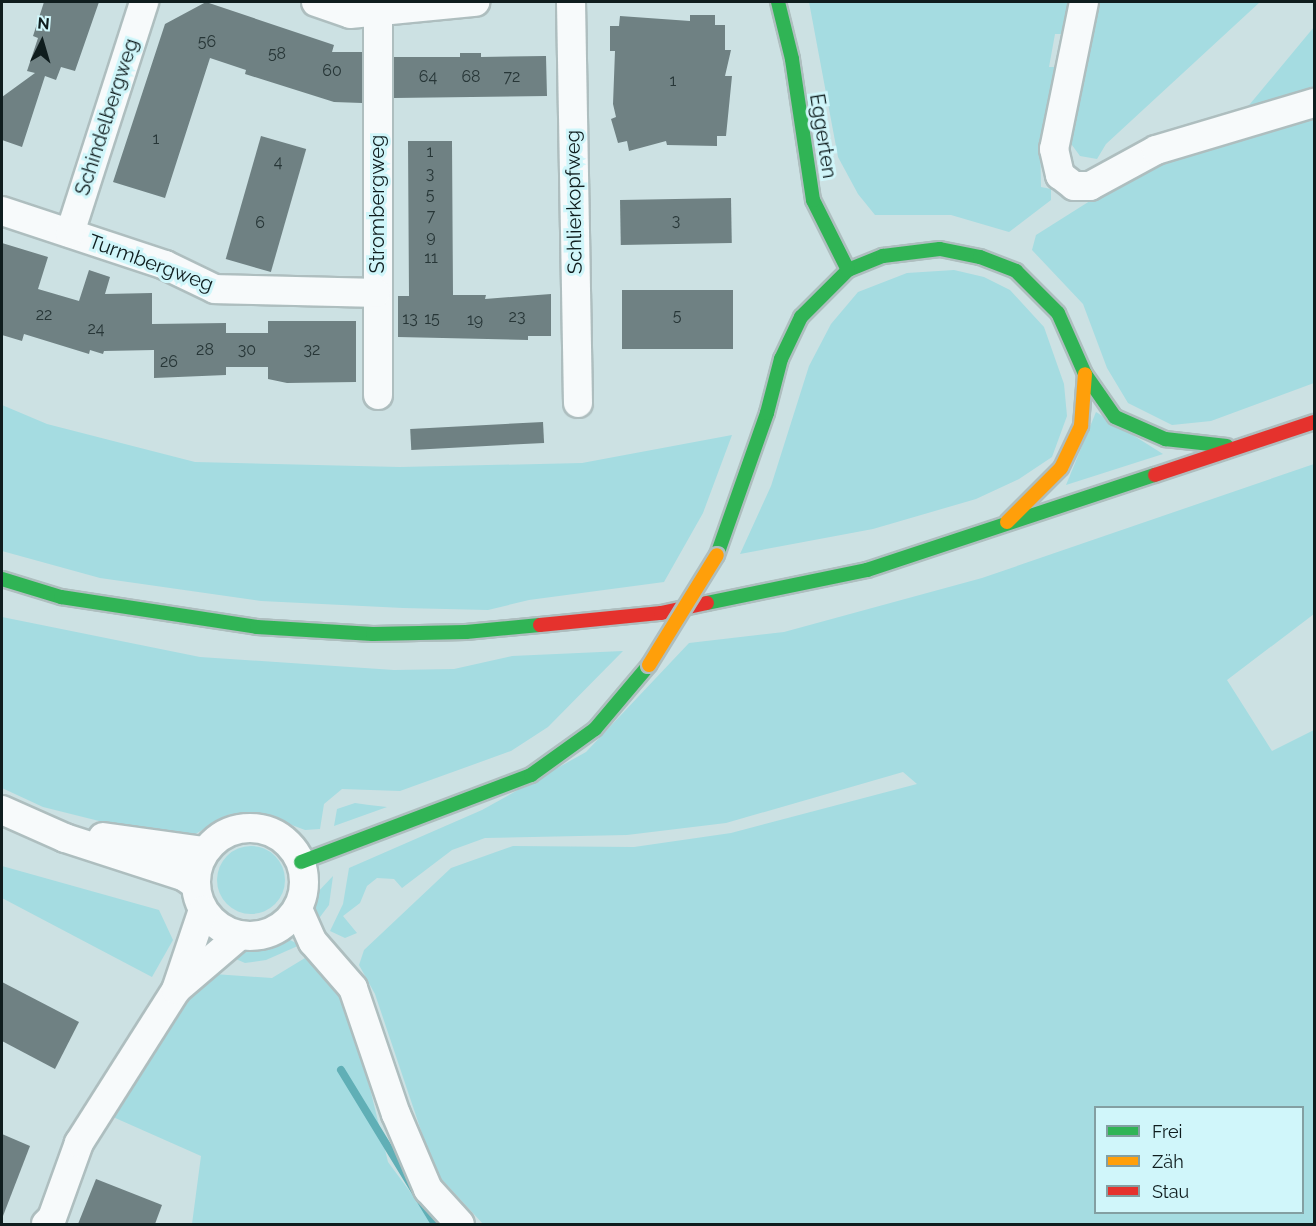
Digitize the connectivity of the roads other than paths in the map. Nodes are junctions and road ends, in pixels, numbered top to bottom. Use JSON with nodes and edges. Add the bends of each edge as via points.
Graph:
{"nodes":[{"id":1,"x":144,"y":2,"type":"edge"},
{"id":2,"x":316,"y":2,"type":"edge"},
{"id":3,"x":475,"y":2,"type":"edge"},
{"id":4,"x":571,"y":2,"type":"edge"},
{"id":5,"x":778,"y":2,"type":"edge"},
{"id":6,"x":1084,"y":2,"type":"edge"},
{"id":7,"x":374,"y":9,"type":"edge"},
{"id":8,"x":1314,"y":103,"type":"edge"},
{"id":9,"x":2,"y":211,"type":"edge"},
{"id":10,"x":70,"y":233,"type":"junction"},
{"id":11,"x":848,"y":270,"type":"junction"},
{"id":12,"x":376,"y":293,"type":"junction"},
{"id":13,"x":1084,"y":374,"type":"junction"},
{"id":14,"x":378,"y":395,"type":"dead end"},
{"id":15,"x":578,"y":403,"type":"dead end"},
{"id":16,"x":1314,"y":422,"type":"edge"},
{"id":17,"x":1236,"y":447,"type":"junction"},
{"id":18,"x":1002,"y":526,"type":"junction"},
{"id":19,"x":2,"y":579,"type":"edge"},
{"id":20,"x":61,"y":597,"type":"junction"},
{"id":21,"x":14,"y":600,"type":"dead end"},
{"id":22,"x":2,"y":810,"type":"edge"},
{"id":23,"x":55,"y":832,"type":"junction"},
{"id":24,"x":204,"y":851,"type":"junction"},
{"id":25,"x":302,"y":862,"type":"junction"},
{"id":26,"x":199,"y":897,"type":"junction"},
{"id":27,"x":298,"y":909,"type":"junction"},
{"id":28,"x":274,"y":931,"type":"junction"},
{"id":29,"x":239,"y":936,"type":"junction"},
{"id":30,"x":313,"y":942,"type":"junction"},
{"id":31,"x":176,"y":990,"type":"junction"},
{"id":32,"x":46,"y":1224,"type":"edge"},
{"id":33,"x":460,"y":1224,"type":"edge"}],
"edges":[{"from":1,"to":10,"type":"street","name":"Schindelbergweg"},
{"from":2,"to":7,"type":"street","via":[[351,14]]},
{"from":3,"to":7,"type":"street"},
{"from":4,"to":15,"type":"street","name":"Schlierkopfweg"},
{"from":5,"to":11,"type":"main road","name":"Eggerten","via":[[792,59],[813,200]]},
{"from":6,"to":8,"type":"street","via":[[1054,149],[1060,175],[1074,186],[1090,186],[1156,150]]},
{"from":7,"to":12,"type":"street","name":"Strombergweg"},
{"from":9,"to":10,"type":"street","name":"Turmbergweg"},
{"from":10,"to":12,"type":"street","name":"Turmbergweg","via":[[165,265],[215,289]]},
{"from":11,"to":13,"type":"main road","via":[[883,256],[940,249],[980,257],[1016,271],[1058,313]]},
{"from":11,"to":25,"type":"main road","bridge":true,"via":[[801,317],[781,359],[767,413],[717,555],[649,665],[595,729],[531,775]]},
{"from":12,"to":14,"type":"street","name":"Strombergweg"},
{"from":13,"to":17,"type":"main road","via":[[1116,417],[1165,439]]},
{"from":13,"to":18,"type":"main road","via":[[1081,426],[1061,468]]},
{"from":16,"to":17,"type":"main road"},
{"from":17,"to":18,"type":"main road"},
{"from":18,"to":20,"type":"main road","via":[[867,570],[768,594],[661,613],[466,632],[373,634],[257,627]]},
{"from":19,"to":20,"type":"main road"},
{"from":20,"to":21,"type":"main road"},
{"from":22,"to":23,"type":"street"},
{"from":23,"to":24,"type":"street"},
{"from":23,"to":26,"type":"street","via":[[119,858],[183,876]]},
{"from":24,"to":25,"type":"street","via":[[218,837],[236,829],[256,827],[275,833],[291,845]]},
{"from":24,"to":26,"type":"street"},
{"from":25,"to":27,"type":"street","via":[[304,893]]},
{"from":26,"to":29,"type":"street","via":[[222,929]]},
{"from":26,"to":31,"type":"street"},
{"from":27,"to":28,"type":"street"},
{"from":27,"to":30,"type":"street"},
{"from":28,"to":29,"type":"street"},
{"from":28,"to":30,"type":"street","via":[[291,931]]},
{"from":29,"to":31,"type":"street"},
{"from":30,"to":33,"type":"street","via":[[353,988],[396,1114],[428,1189]]},
{"from":31,"to":32,"type":"street","via":[[79,1143],[52,1218]]}]}
